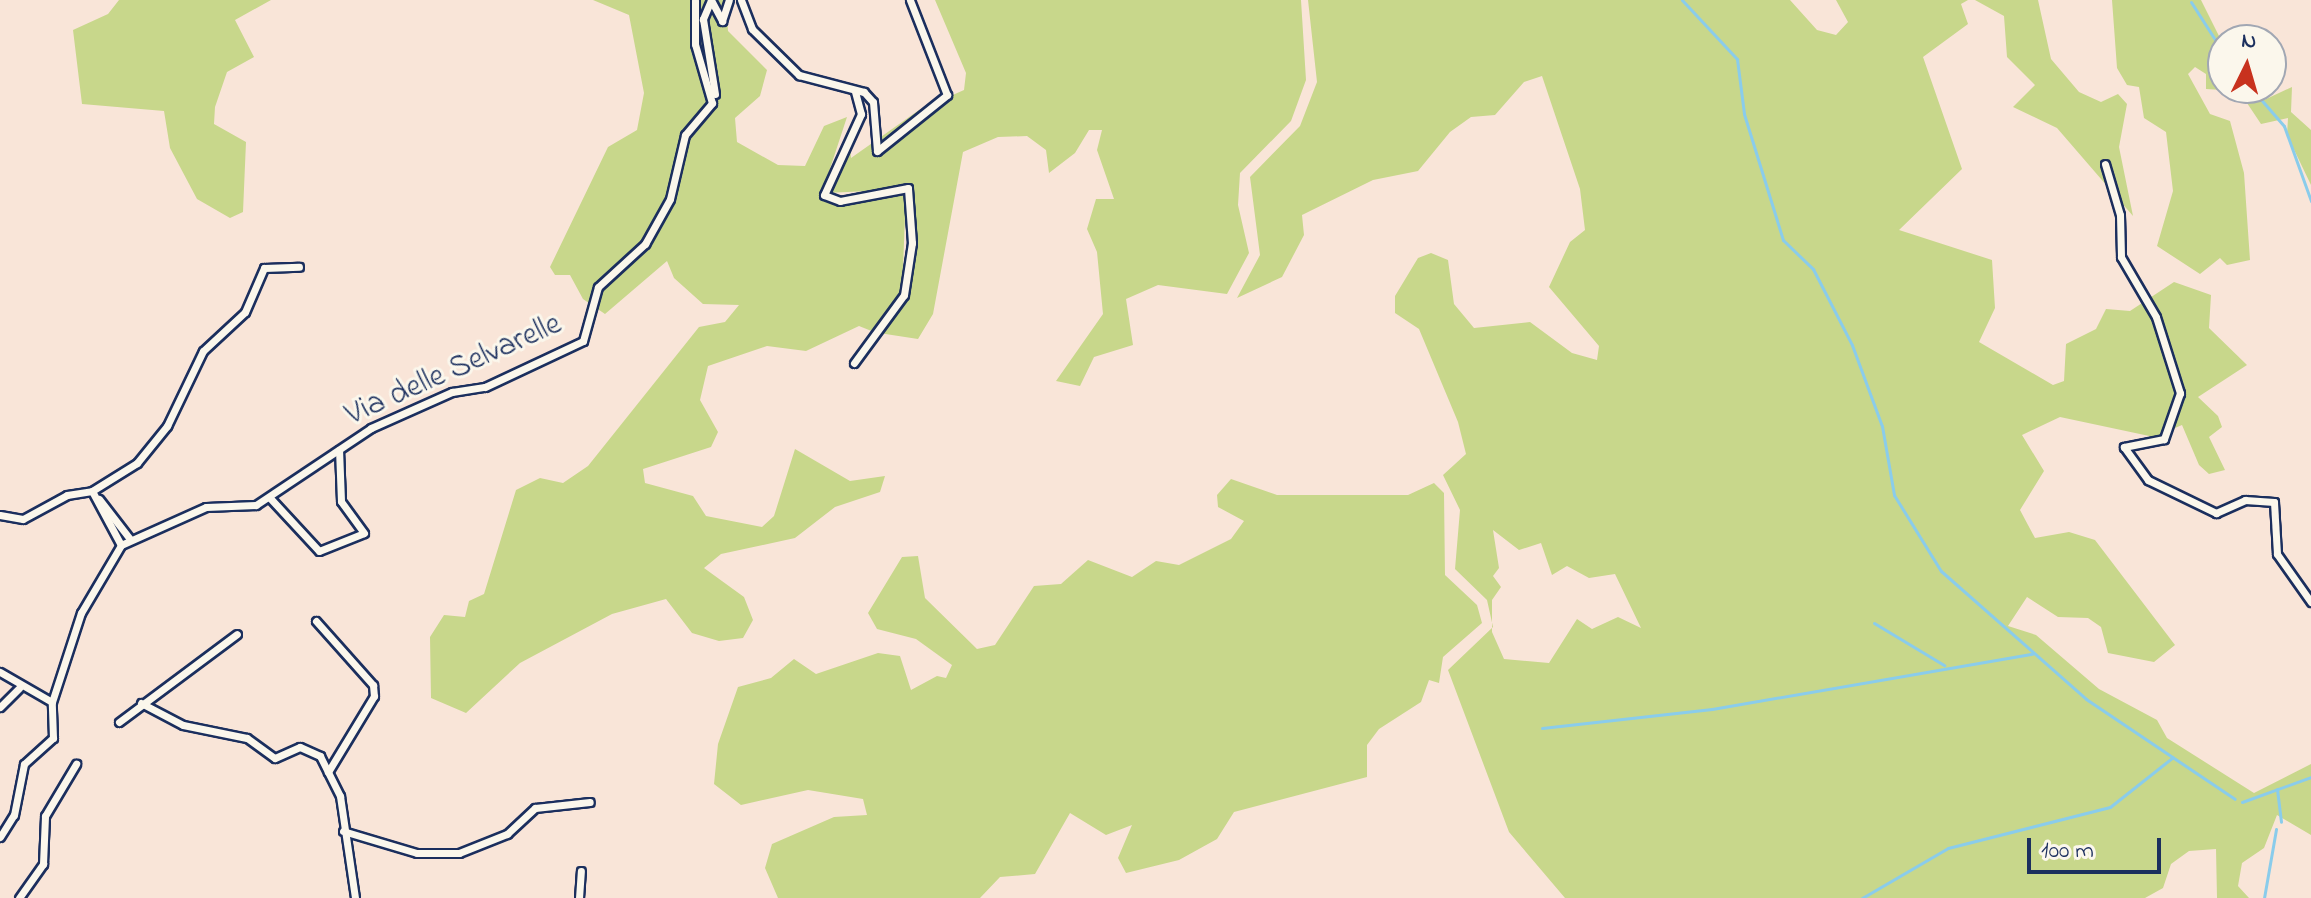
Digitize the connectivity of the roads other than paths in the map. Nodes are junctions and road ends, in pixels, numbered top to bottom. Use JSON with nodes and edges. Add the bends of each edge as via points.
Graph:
{"nodes":[{"id":1,"x":695,"y":0,"type":"edge"},
{"id":2,"x":711,"y":0,"type":"edge"},
{"id":3,"x":729,"y":0,"type":"edge"},
{"id":4,"x":741,"y":0,"type":"edge"},
{"id":5,"x":910,"y":0,"type":"edge"},
{"id":6,"x":853,"y":89,"type":"junction"},
{"id":7,"x":715,"y":94,"type":"junction"},
{"id":8,"x":2105,"y":164,"type":"dead end"},
{"id":9,"x":299,"y":267,"type":"dead end"},
{"id":10,"x":854,"y":363,"type":"dead end"},
{"id":11,"x":339,"y":450,"type":"junction"},
{"id":12,"x":92,"y":491,"type":"junction"},
{"id":13,"x":270,"y":498,"type":"junction"},
{"id":14,"x":0,"y":515,"type":"edge"},
{"id":15,"x":130,"y":539,"type":"junction"},
{"id":16,"x":121,"y":545,"type":"junction"},
{"id":17,"x":2311,"y":602,"type":"edge"},
{"id":18,"x":316,"y":621,"type":"dead end"},
{"id":19,"x":237,"y":634,"type":"dead end"},
{"id":20,"x":0,"y":672,"type":"edge"},
{"id":21,"x":19,"y":688,"type":"junction"},
{"id":22,"x":52,"y":702,"type":"junction"},
{"id":23,"x":141,"y":703,"type":"junction"},
{"id":24,"x":0,"y":707,"type":"edge"},
{"id":25,"x":119,"y":722,"type":"dead end"},
{"id":26,"x":76,"y":764,"type":"dead end"},
{"id":27,"x":328,"y":772,"type":"junction"},
{"id":28,"x":590,"y":802,"type":"dead end"},
{"id":29,"x":343,"y":831,"type":"junction"},
{"id":30,"x":0,"y":837,"type":"edge"},
{"id":31,"x":581,"y":871,"type":"dead end"},
{"id":32,"x":19,"y":898,"type":"edge"},
{"id":33,"x":355,"y":898,"type":"edge"},
{"id":34,"x":579,"y":898,"type":"edge"}],
"edges":[{"from":1,"to":7,"type":"street","via":[[695,44]]},
{"from":2,"to":3,"type":"street","via":[[722,21]]},
{"from":2,"to":7,"type":"street","via":[[703,19]]},
{"from":4,"to":6,"type":"street","via":[[752,29],[799,75]]},
{"from":5,"to":6,"type":"street","via":[[947,95],[877,151],[872,143],[877,109]]},
{"from":6,"to":10,"type":"street","via":[[861,114],[824,195],[840,201],[908,188],[912,214],[904,295]]},
{"from":7,"to":11,"type":"street","name":"Via delle Selvarelle","via":[[685,135],[670,199],[645,244],[598,287],[580,344],[485,387],[419,406]]},
{"from":8,"to":17,"type":"street","via":[[2120,215],[2121,257],[2156,317],[2180,393],[2164,439],[2124,447],[2148,480],[2216,513],[2245,500],[2274,502],[2277,554]]},
{"from":9,"to":12,"type":"street","via":[[264,268],[245,312],[198,359],[152,449]]},
{"from":11,"to":13,"type":"street","name":"Via delle Selvarelle"},
{"from":11,"to":13,"type":"street","via":[[341,501],[364,533],[319,551]]},
{"from":12,"to":14,"type":"street","via":[[67,495],[23,519]]},
{"from":12,"to":15,"type":"street"},
{"from":12,"to":16,"type":"street"},
{"from":13,"to":15,"type":"street","name":"Via delle Selvarelle","via":[[206,507]]},
{"from":15,"to":16,"type":"street","name":"Via delle Selvarelle"},
{"from":16,"to":22,"type":"street","name":"Via delle Selvarelle","via":[[81,613]]},
{"from":18,"to":27,"type":"street","via":[[373,685],[374,696]]},
{"from":19,"to":23,"type":"street"},
{"from":20,"to":21,"type":"street"},
{"from":21,"to":22,"type":"street"},
{"from":21,"to":24,"type":"street"},
{"from":22,"to":30,"type":"street","name":"Via delle Selvarelle","via":[[53,738],[24,764],[14,815]]},
{"from":23,"to":25,"type":"street"},
{"from":23,"to":27,"type":"street","via":[[183,725],[247,738],[275,758],[312,750]]},
{"from":26,"to":32,"type":"street","via":[[45,816],[43,864]]},
{"from":27,"to":29,"type":"street"},
{"from":28,"to":29,"type":"street","via":[[535,808],[507,834],[459,853],[417,853]]},
{"from":29,"to":33,"type":"street"},
{"from":31,"to":34,"type":"street"}]}
